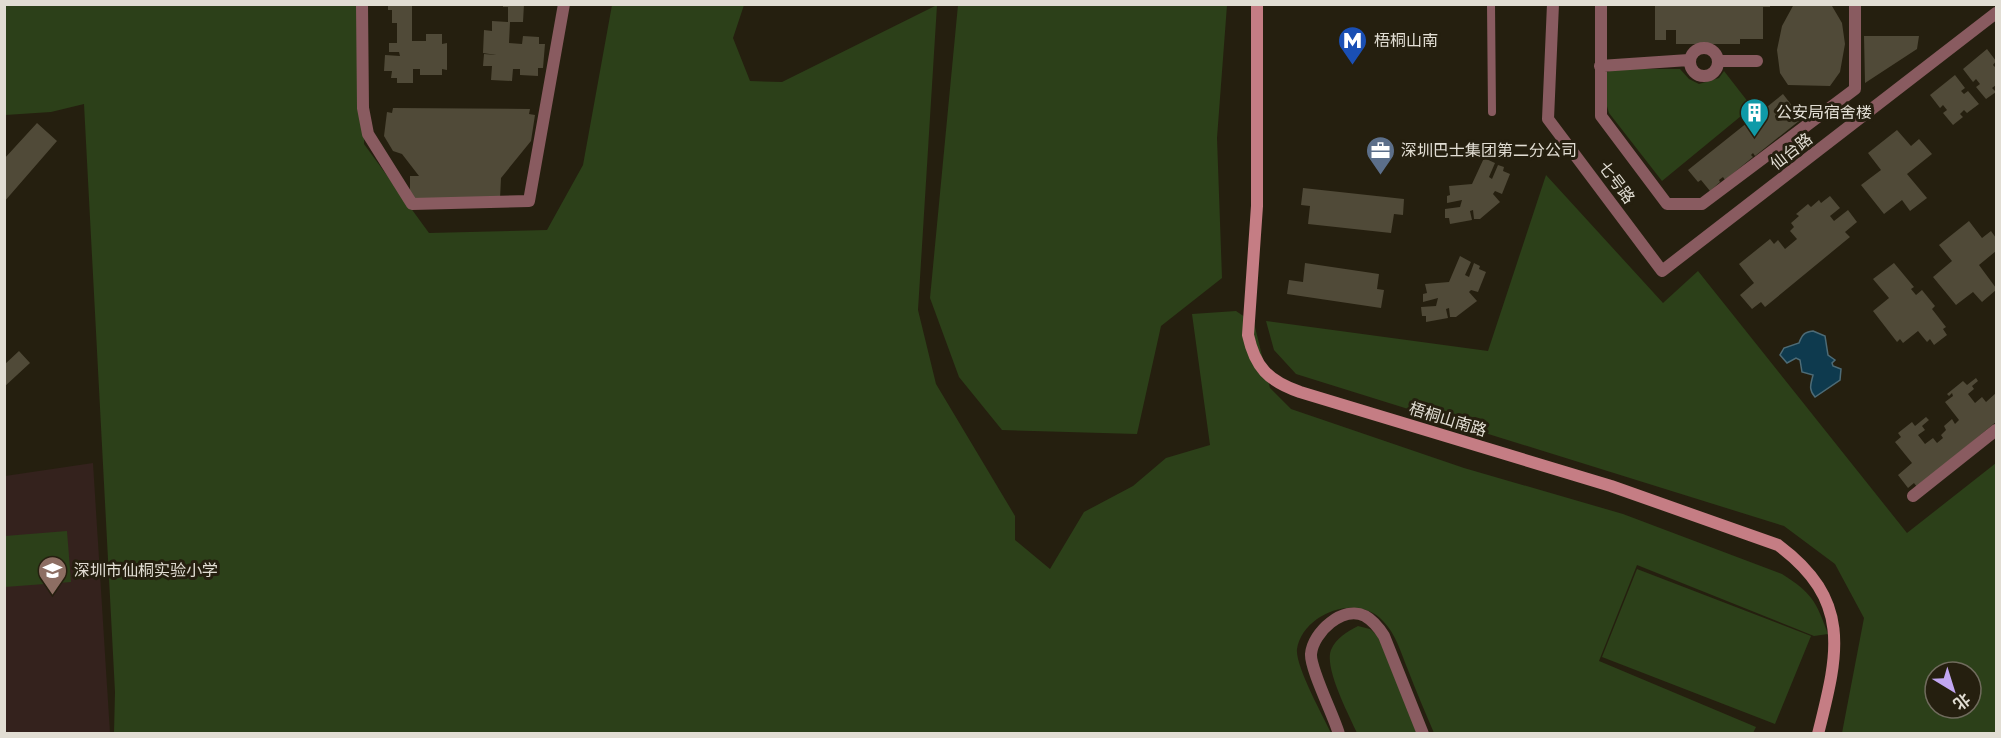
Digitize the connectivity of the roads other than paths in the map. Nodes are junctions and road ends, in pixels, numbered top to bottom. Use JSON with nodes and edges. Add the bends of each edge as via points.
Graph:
{"nodes":[{"id":1,"x":362,"y":4,"type":"edge"},
{"id":2,"x":564,"y":4,"type":"edge"},
{"id":3,"x":1257,"y":4,"type":"edge"},
{"id":4,"x":1491,"y":4,"type":"edge"},
{"id":5,"x":1553,"y":4,"type":"edge"},
{"id":6,"x":1601,"y":4,"type":"edge"},
{"id":7,"x":1855,"y":4,"type":"edge"},
{"id":8,"x":1996,"y":13,"type":"edge"},
{"id":9,"x":1689,"y":60,"type":"junction"},
{"id":10,"x":1719,"y":61,"type":"junction"},
{"id":11,"x":1757,"y":61,"type":"dead end"},
{"id":12,"x":1600,"y":66,"type":"junction"},
{"id":13,"x":1492,"y":112,"type":"dead end"},
{"id":14,"x":1662,"y":271,"type":"joint"},
{"id":15,"x":1996,"y":430,"type":"edge"},
{"id":16,"x":1913,"y":496,"type":"dead end"},
{"id":17,"x":1340,"y":734,"type":"edge"},
{"id":18,"x":1423,"y":734,"type":"edge"},
{"id":19,"x":1818,"y":734,"type":"edge"}],
"edges":[{"from":1,"to":2,"type":"street","via":[[363,108],[368,134],[412,204],[529,201]]},
{"from":3,"to":19,"type":"street","name":"梧桐山南路","via":[[1257,206],[1248,334],[1252,353],[1265,372],[1281,385],[1611,486],[1778,545],[1794,557],[1822,590],[1832,618],[1834,669]]},
{"from":4,"to":13,"type":"lane"},
{"from":5,"to":14,"type":"street","name":"七号路","via":[[1548,119]]},
{"from":6,"to":12,"type":"street"},
{"from":7,"to":12,"type":"street","via":[[1855,89],[1702,204],[1667,204],[1601,116]]},
{"from":8,"to":14,"type":"street","name":"仙台路"},
{"from":9,"to":10,"type":"street","via":[[1694,51],[1706,47],[1715,52]]},
{"from":9,"to":10,"type":"street","via":[[1694,72],[1703,76],[1712,74]]},
{"from":9,"to":12,"type":"street"},
{"from":10,"to":11,"type":"street"},
{"from":15,"to":16,"type":"street"},
{"from":17,"to":18,"type":"street","via":[[1311,654],[1323,628],[1349,614],[1363,615],[1376,623]]}]}
